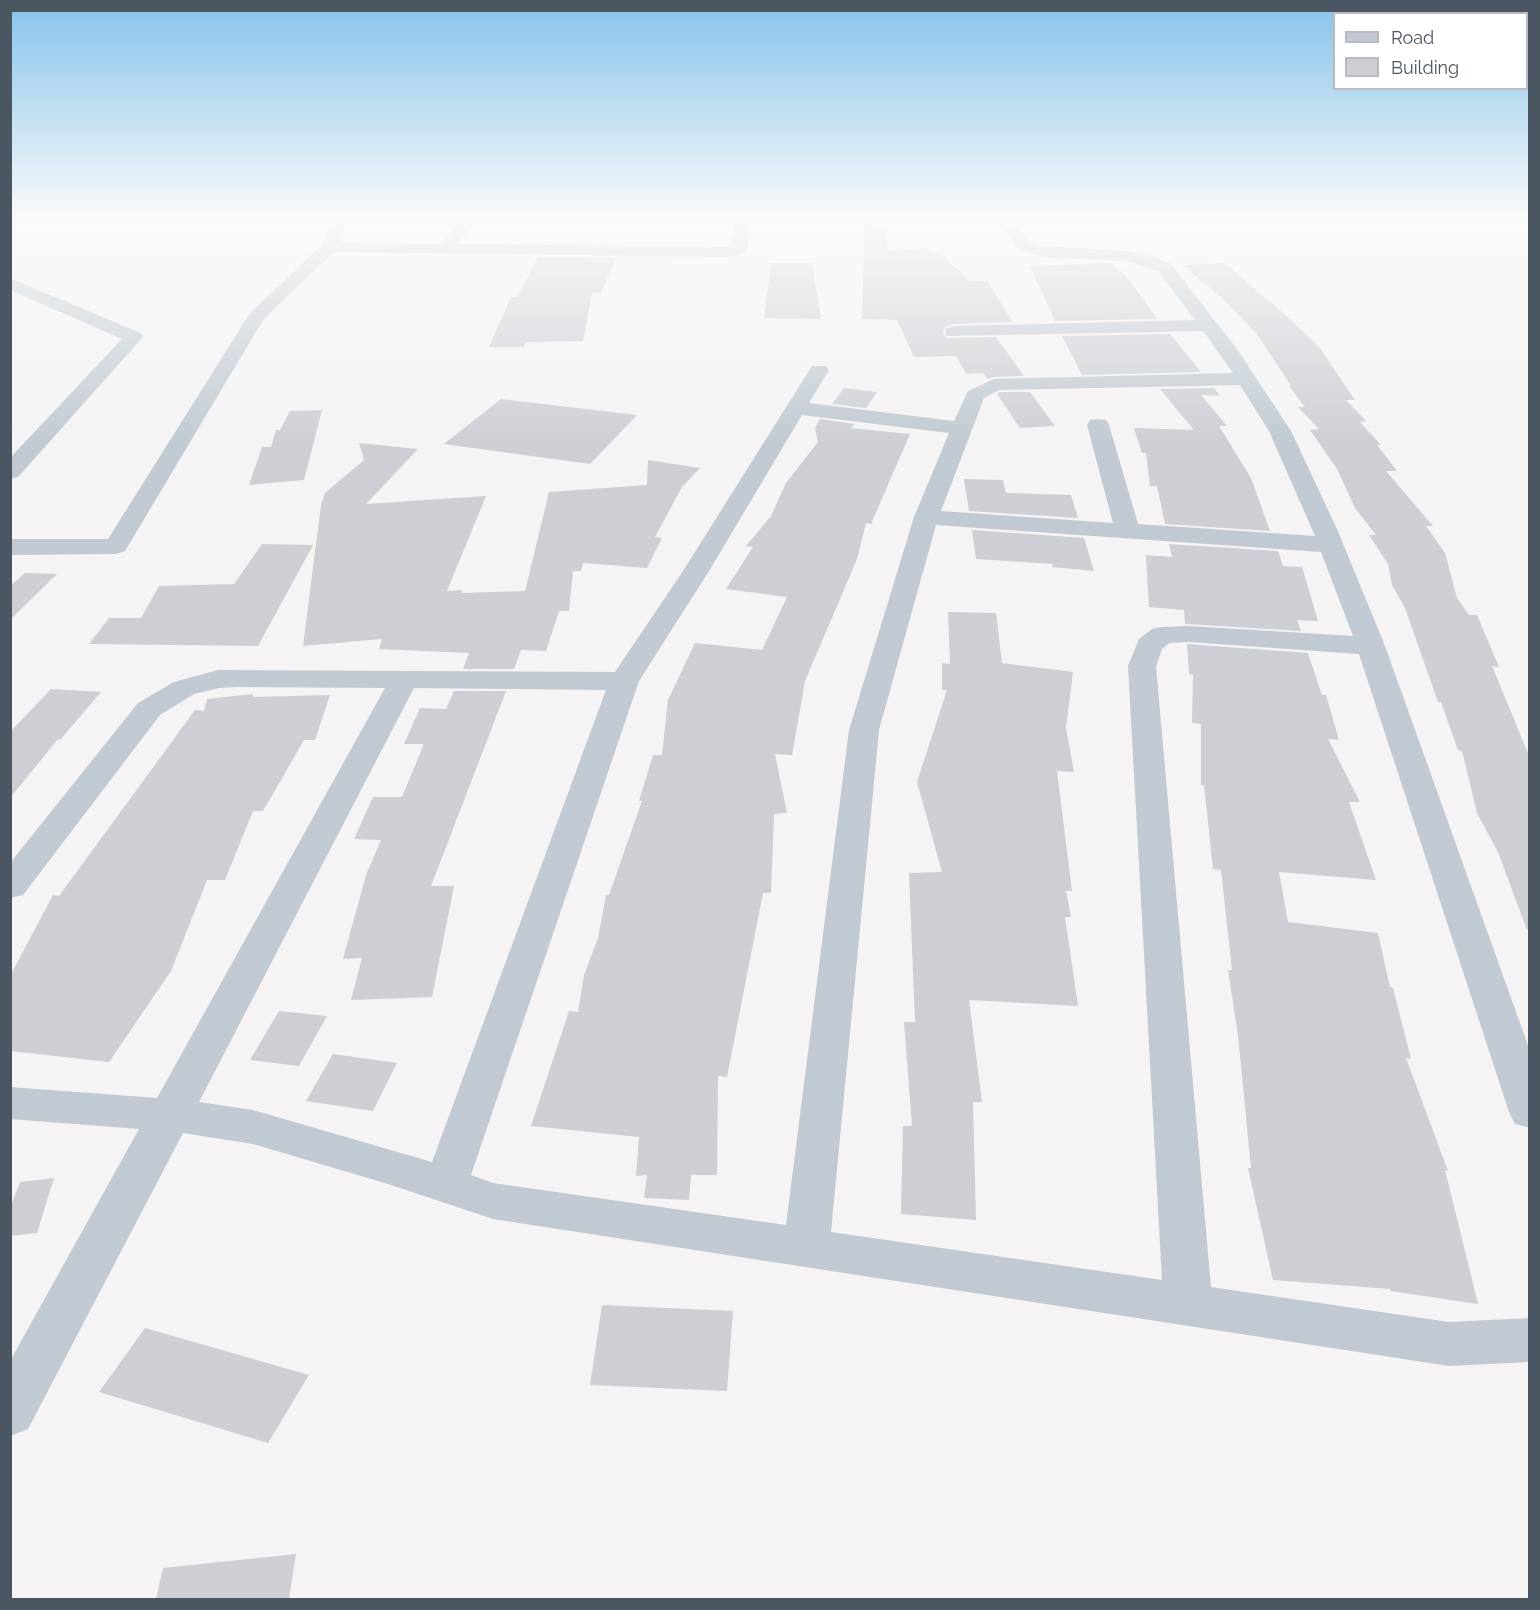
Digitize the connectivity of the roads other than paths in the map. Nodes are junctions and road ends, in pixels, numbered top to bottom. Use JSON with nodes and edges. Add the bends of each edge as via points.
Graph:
{"nodes":[{"id":1,"x":34,"y":294,"type":"edge"},
{"id":2,"x":280,"y":294,"type":"edge"},
{"id":3,"x":1185,"y":294,"type":"edge"},
{"id":4,"x":1208,"y":325,"type":"junction"},
{"id":5,"x":954,"y":332,"type":"dead end"},
{"id":6,"x":819,"y":370,"type":"dead end"},
{"id":7,"x":1247,"y":379,"type":"junction"},
{"id":8,"x":795,"y":408,"type":"junction"},
{"id":9,"x":1098,"y":425,"type":"dead end"},
{"id":10,"x":962,"y":428,"type":"junction"},
{"id":11,"x":10,"y":472,"type":"edge"},
{"id":12,"x":926,"y":517,"type":"junction"},
{"id":13,"x":1128,"y":531,"type":"junction"},
{"id":14,"x":1331,"y":545,"type":"junction"},
{"id":15,"x":10,"y":547,"type":"edge"},
{"id":16,"x":1371,"y":646,"type":"junction"},
{"id":17,"x":404,"y":680,"type":"junction"},
{"id":18,"x":624,"y":681,"type":"junction"},
{"id":19,"x":10,"y":887,"type":"edge"},
{"id":20,"x":10,"y":1103,"type":"edge"},
{"id":21,"x":1530,"y":1112,"type":"edge"},
{"id":22,"x":169,"y":1116,"type":"junction"},
{"id":23,"x":446,"y":1185,"type":"junction"},
{"id":24,"x":806,"y":1249,"type":"junction"},
{"id":25,"x":1188,"y":1305,"type":"junction"},
{"id":26,"x":1530,"y":1340,"type":"edge"},
{"id":27,"x":10,"y":1412,"type":"edge"}],
"edges":[{"from":1,"to":11,"type":"street","via":[[134,337]]},
{"from":2,"to":15,"type":"street","via":[[256,317],[116,546]]},
{"from":3,"to":4,"type":"street"},
{"from":4,"to":5,"type":"street"},
{"from":4,"to":7,"type":"street"},
{"from":6,"to":8,"type":"street"},
{"from":7,"to":10,"type":"street","via":[[994,385],[975,395]]},
{"from":7,"to":14,"type":"street","via":[[1280,431]]},
{"from":8,"to":10,"type":"street"},
{"from":8,"to":18,"type":"street"},
{"from":9,"to":13,"type":"street"},
{"from":10,"to":12,"type":"street"},
{"from":12,"to":13,"type":"street"},
{"from":12,"to":24,"type":"street","via":[[864,730]]},
{"from":13,"to":14,"type":"street"},
{"from":14,"to":16,"type":"street"},
{"from":16,"to":21,"type":"street"},
{"from":16,"to":25,"type":"street","via":[[1162,635],[1149,645],[1142,666]]},
{"from":17,"to":18,"type":"street"},
{"from":17,"to":19,"type":"street","via":[[218,679],[184,688],[149,709]]},
{"from":17,"to":22,"type":"street"},
{"from":18,"to":23,"type":"street"},
{"from":20,"to":22,"type":"street"},
{"from":22,"to":23,"type":"street","via":[[253,1127]]},
{"from":22,"to":27,"type":"street"},
{"from":23,"to":24,"type":"street","via":[[493,1201]]},
{"from":24,"to":25,"type":"street"},
{"from":25,"to":26,"type":"street","via":[[1449,1344]]}]}
